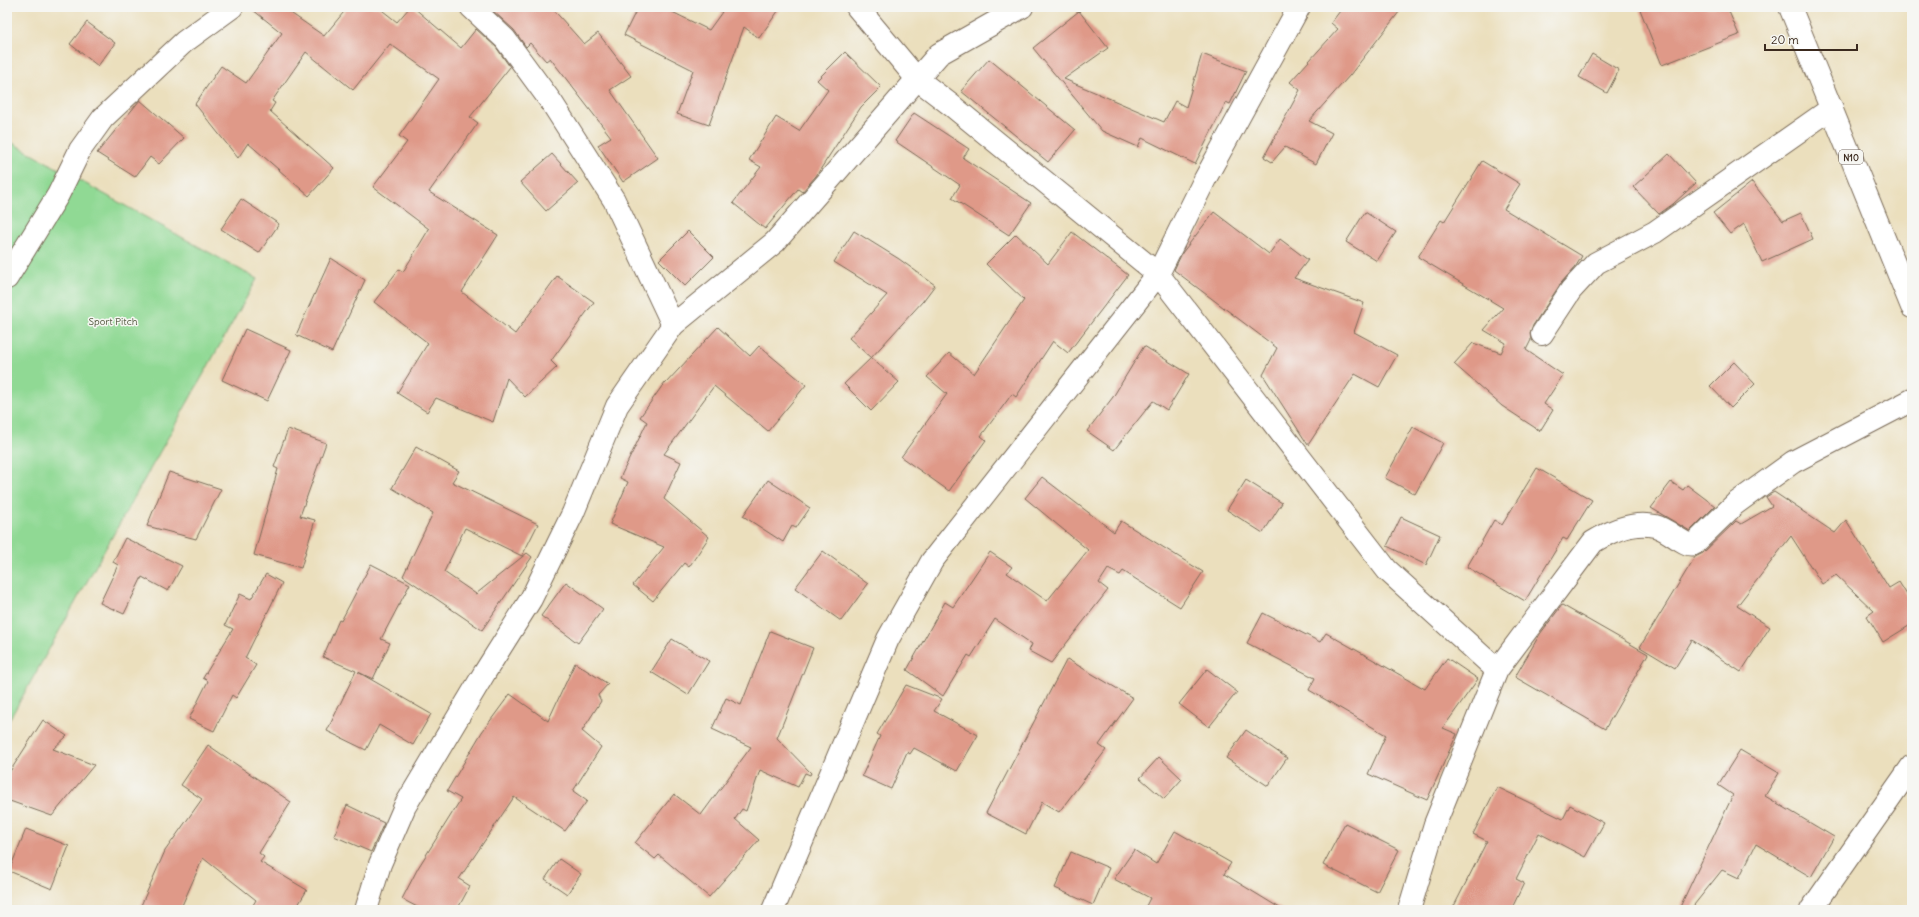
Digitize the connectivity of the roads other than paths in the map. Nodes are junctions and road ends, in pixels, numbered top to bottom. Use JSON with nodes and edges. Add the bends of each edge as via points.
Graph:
{"nodes":[{"id":1,"x":232,"y":7,"type":"edge"},
{"id":2,"x":471,"y":7,"type":"edge"},
{"id":3,"x":857,"y":7,"type":"edge"},
{"id":4,"x":1022,"y":7,"type":"edge"},
{"id":5,"x":1299,"y":7,"type":"edge"},
{"id":6,"x":1790,"y":7,"type":"edge"},
{"id":7,"x":917,"y":79,"type":"junction"},
{"id":8,"x":1832,"y":108,"type":"junction"},
{"id":9,"x":1158,"y":274,"type":"junction"},
{"id":10,"x":7,"y":278,"type":"edge"},
{"id":11,"x":1912,"y":307,"type":"edge"},
{"id":12,"x":673,"y":325,"type":"junction"},
{"id":13,"x":1542,"y":334,"type":"dead end"},
{"id":14,"x":1912,"y":400,"type":"edge"},
{"id":15,"x":1498,"y":670,"type":"junction"},
{"id":16,"x":1912,"y":766,"type":"edge"},
{"id":17,"x":366,"y":910,"type":"edge"},
{"id":18,"x":773,"y":910,"type":"edge"},
{"id":19,"x":1409,"y":910,"type":"edge"},
{"id":20,"x":1811,"y":910,"type":"edge"}],
"edges":[{"from":1,"to":10,"type":"street","via":[[184,42],[103,118],[80,150],[58,195]]},
{"from":2,"to":12,"type":"street","via":[[505,39],[552,103],[614,200]]},
{"from":3,"to":7,"type":"street"},
{"from":4,"to":7,"type":"street","via":[[939,54]]},
{"from":5,"to":9,"type":"street","via":[[1205,179]]},
{"from":6,"to":8,"type":"street","number":"N10"},
{"from":7,"to":9,"type":"street"},
{"from":7,"to":12,"type":"street","via":[[775,242]]},
{"from":8,"to":11,"type":"street","number":"N10"},
{"from":8,"to":13,"type":"street","via":[[1655,232],[1596,263],[1571,290]]},
{"from":9,"to":15,"type":"street","via":[[1387,570]]},
{"from":9,"to":18,"type":"street","via":[[932,561],[888,639]]},
{"from":12,"to":17,"type":"street","via":[[617,406],[573,514],[531,599],[405,806],[380,864]]},
{"from":14,"to":15,"type":"street","via":[[1793,462],[1735,504],[1694,544],[1688,544],[1656,526],[1640,525],[1624,527],[1593,542]]},
{"from":15,"to":19,"type":"street","via":[[1435,824]]},
{"from":16,"to":20,"type":"street"}]}
